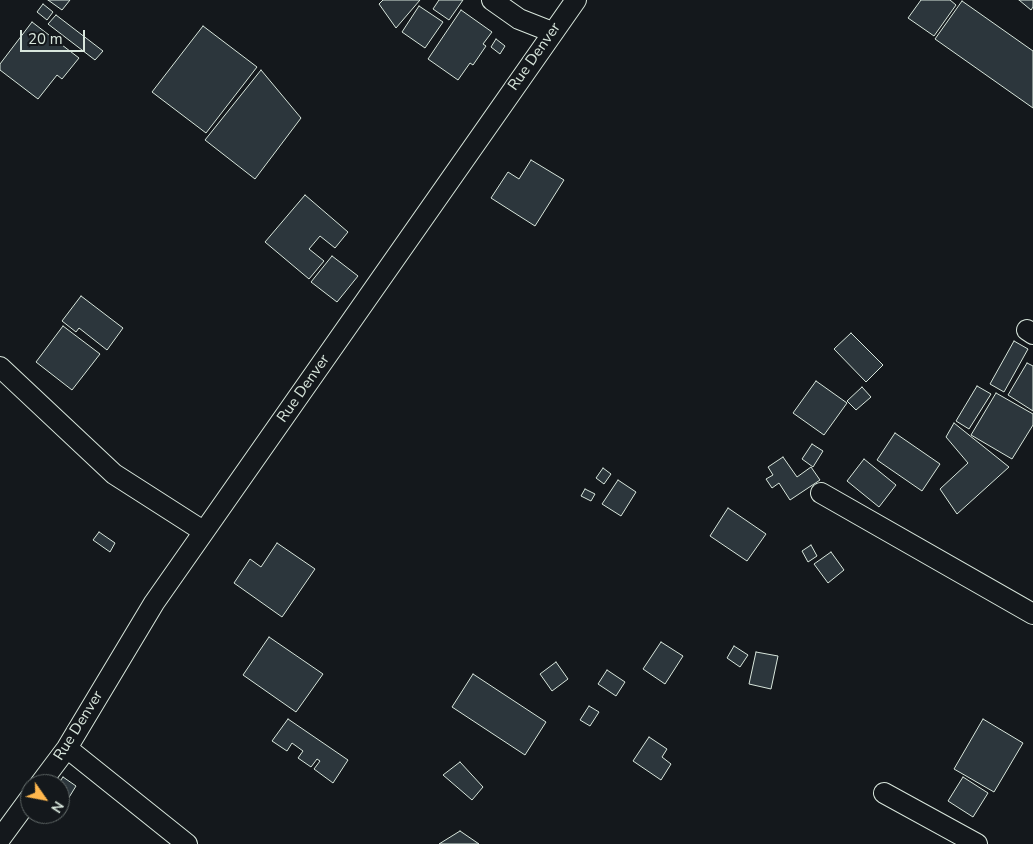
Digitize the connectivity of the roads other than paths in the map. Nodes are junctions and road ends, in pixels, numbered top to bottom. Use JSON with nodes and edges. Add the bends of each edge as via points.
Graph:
{"nodes":[{"id":1,"x":492,"y":0,"type":"edge"},
{"id":2,"x":576,"y":0,"type":"edge"},
{"id":3,"x":552,"y":32,"type":"junction"},
{"id":4,"x":0,"y":367,"type":"edge"},
{"id":5,"x":821,"y":493,"type":"dead end"},
{"id":6,"x":203,"y":531,"type":"junction"},
{"id":7,"x":1033,"y":614,"type":"edge"},
{"id":8,"x":67,"y":748,"type":"junction"},
{"id":9,"x":48,"y":774,"type":"edge"},
{"id":10,"x":884,"y":793,"type":"dead end"},
{"id":11,"x":20,"y":811,"type":"edge"},
{"id":12,"x":0,"y":838,"type":"edge"},
{"id":13,"x":187,"y":844,"type":"edge"},
{"id":14,"x":977,"y":844,"type":"edge"}],
"edges":[{"from":1,"to":3,"type":"street","via":[[519,19]]},
{"from":2,"to":3,"type":"street","name":"Rue Denver"},
{"from":3,"to":6,"type":"street","name":"Rue Denver"},
{"from":4,"to":6,"type":"street","via":[[114,474]]},
{"from":5,"to":7,"type":"street"},
{"from":6,"to":8,"type":"street","name":"Rue Denver","via":[[154,603]]},
{"from":8,"to":9,"type":"street","name":"Rue Denver"},
{"from":8,"to":13,"type":"street"},
{"from":10,"to":14,"type":"street"},
{"from":11,"to":12,"type":"street"}]}
